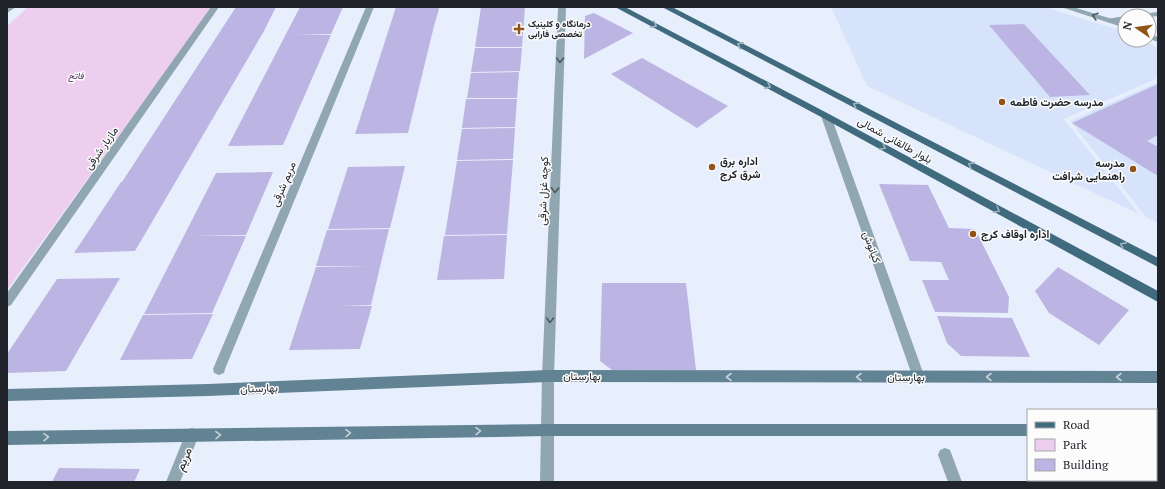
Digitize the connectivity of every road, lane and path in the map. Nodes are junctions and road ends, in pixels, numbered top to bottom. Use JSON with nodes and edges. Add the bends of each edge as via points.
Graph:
{"nodes":[{"id":1,"x":12,"y":7,"type":"edge"},
{"id":2,"x":215,"y":7,"type":"edge"},
{"id":3,"x":370,"y":7,"type":"edge"},
{"id":4,"x":562,"y":7,"type":"edge"},
{"id":5,"x":619,"y":7,"type":"edge"},
{"id":6,"x":666,"y":7,"type":"edge"},
{"id":7,"x":1065,"y":7,"type":"edge"},
{"id":8,"x":7,"y":11,"type":"edge"},
{"id":9,"x":1117,"y":20,"type":"edge"},
{"id":10,"x":1110,"y":21,"type":"junction"},
{"id":11,"x":1117,"y":23,"type":"edge"},
{"id":12,"x":826,"y":116,"type":"junction"},
{"id":13,"x":1158,"y":263,"type":"edge"},
{"id":14,"x":1155,"y":296,"type":"edge"},
{"id":15,"x":7,"y":302,"type":"edge"},
{"id":16,"x":219,"y":369,"type":"dead end"},
{"id":17,"x":1158,"y":372,"type":"edge"},
{"id":18,"x":548,"y":376,"type":"junction"},
{"id":19,"x":1137,"y":377,"type":"junction"},
{"id":20,"x":1158,"y":377,"type":"edge"},
{"id":21,"x":919,"y":378,"type":"junction"},
{"id":22,"x":7,"y":395,"type":"edge"},
{"id":23,"x":548,"y":430,"type":"junction"},
{"id":24,"x":1027,"y":430,"type":"edge"},
{"id":25,"x":192,"y":435,"type":"junction"},
{"id":26,"x":7,"y":438,"type":"edge"},
{"id":27,"x":945,"y":455,"type":"dead end"},
{"id":28,"x":173,"y":482,"type":"edge"},
{"id":29,"x":547,"y":482,"type":"edge"},
{"id":30,"x":955,"y":482,"type":"edge"}],
"edges":[{"from":1,"to":8,"type":"street"},
{"from":2,"to":15,"type":"street","name":"مازیار شرقی"},
{"from":3,"to":16,"type":"street","name":"مریم شرقی"},
{"from":4,"to":18,"type":"street","name":"کوچه غزل شرقی","one_way":true},
{"from":5,"to":12,"type":"main road","name":"بلوار طالقانی شمالی","one_way":true},
{"from":13,"to":6,"type":"main road","name":"بلوار طالقانی شمالی","one_way":true},
{"from":10,"to":7,"type":"street","one_way":true},
{"from":9,"to":10,"type":"street"},
{"from":10,"to":11,"type":"street"},
{"from":12,"to":14,"type":"main road","name":"بلوار طالقانی شمالی","one_way":true},
{"from":12,"to":21,"type":"street","name":"کیانوش"},
{"from":17,"to":19,"type":"main road"},
{"from":21,"to":18,"type":"main road","name":"بهارستان","one_way":true},
{"from":18,"to":22,"type":"main road","name":"بهارستان","via":[[208,390]]},
{"from":18,"to":23,"type":"street","name":"کوچه غزل شرقی"},
{"from":19,"to":20,"type":"main road","name":"بهارستان"},
{"from":19,"to":21,"type":"main road","name":"بهارستان","one_way":true},
{"from":23,"to":24,"type":"main road"},
{"from":25,"to":23,"type":"main road","one_way":true},
{"from":23,"to":29,"type":"street","name":"کوچه غزل شرقی"},
{"from":26,"to":25,"type":"main road","one_way":true},
{"from":25,"to":28,"type":"street","name":"مریم"},
{"from":27,"to":30,"type":"street"}]}
